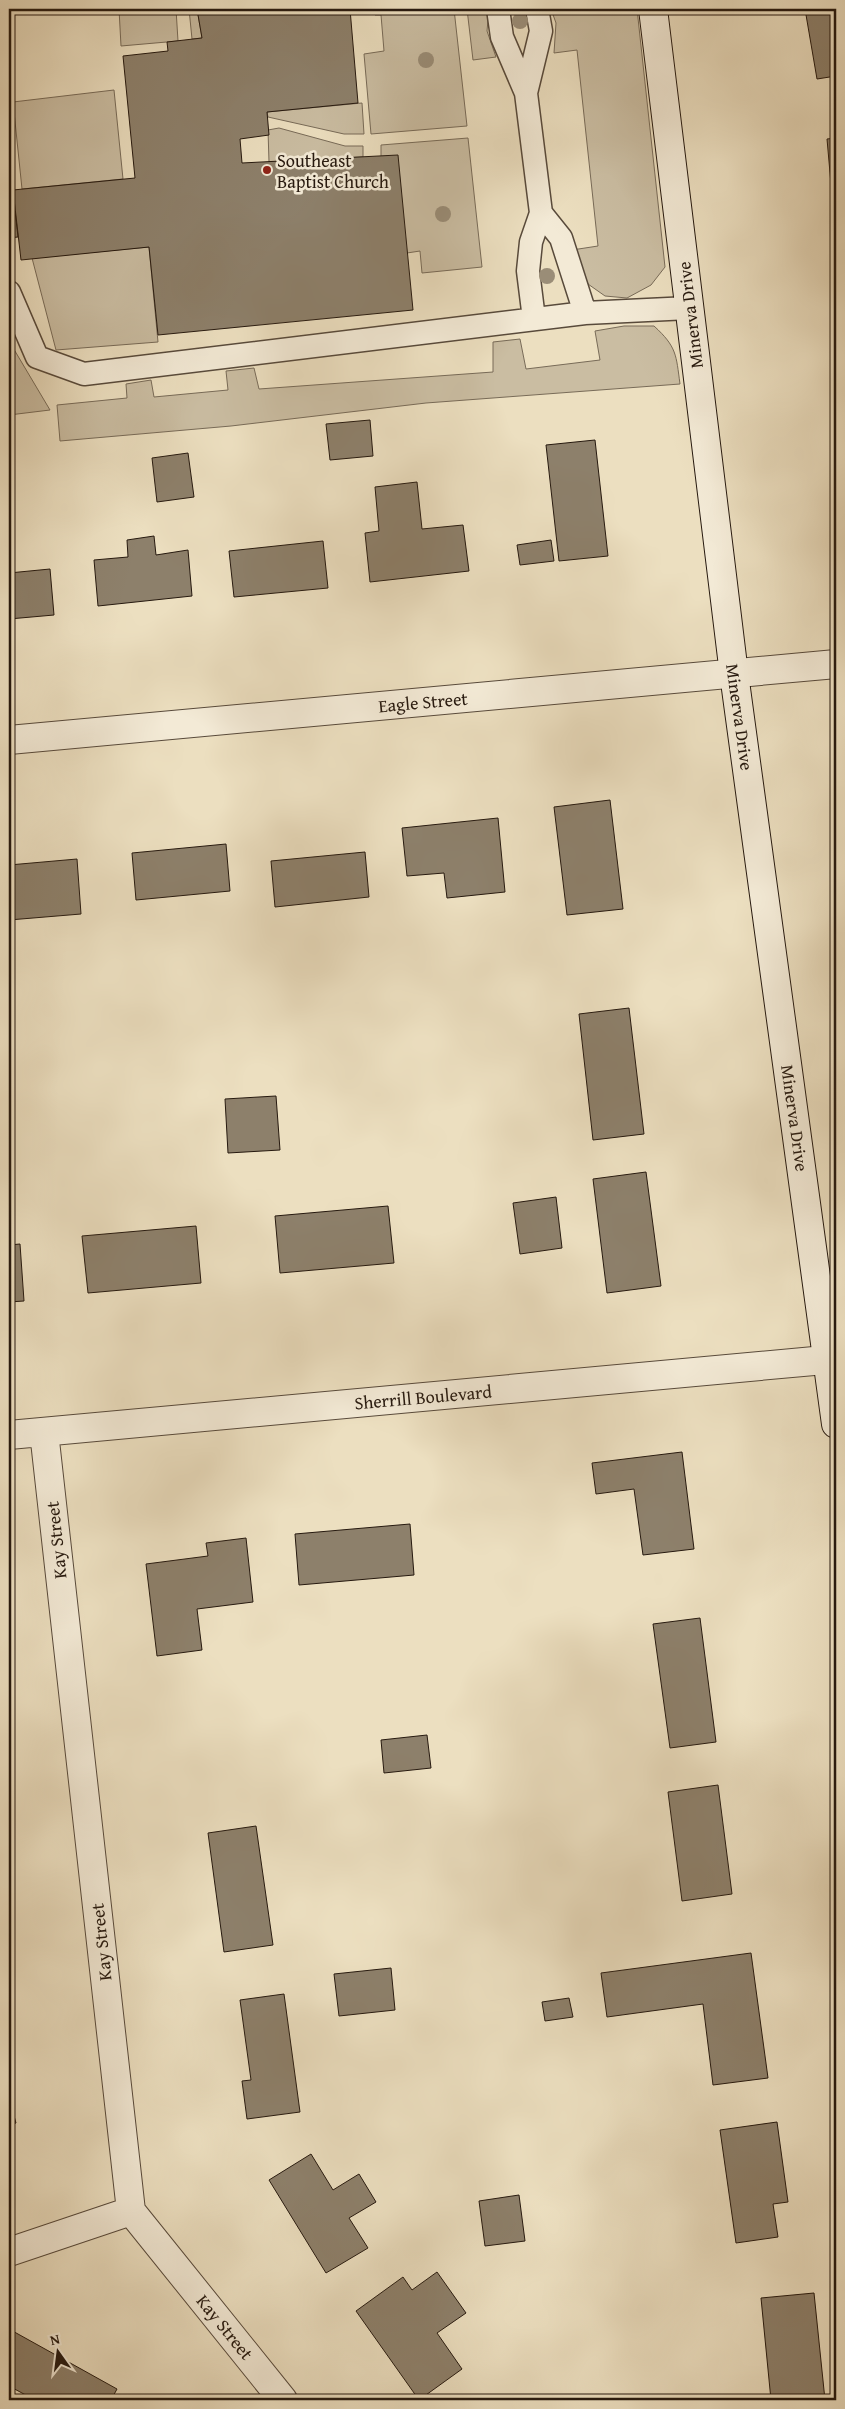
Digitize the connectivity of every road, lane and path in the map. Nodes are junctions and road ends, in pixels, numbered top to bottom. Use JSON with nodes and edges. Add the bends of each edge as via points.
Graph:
{"nodes":[{"id":1,"x":498,"y":9,"type":"edge"},
{"id":2,"x":536,"y":9,"type":"edge"},
{"id":3,"x":653,"y":9,"type":"edge"},
{"id":4,"x":526,"y":93,"type":"junction"},
{"id":5,"x":541,"y":213,"type":"junction"},
{"id":6,"x":9,"y":292,"type":"edge"},
{"id":7,"x":689,"y":308,"type":"junction"},
{"id":8,"x":585,"y":313,"type":"junction"},
{"id":9,"x":534,"y":319,"type":"junction"},
{"id":10,"x":836,"y":664,"type":"edge"},
{"id":11,"x":734,"y":674,"type":"junction"},
{"id":12,"x":9,"y":740,"type":"edge"},
{"id":13,"x":832,"y":1359,"type":"edge"},
{"id":14,"x":836,"y":1424,"type":"edge"},
{"id":15,"x":44,"y":1432,"type":"junction"},
{"id":16,"x":9,"y":1435,"type":"edge"},
{"id":17,"x":131,"y":2211,"type":"junction"},
{"id":18,"x":9,"y":2252,"type":"edge"},
{"id":19,"x":283,"y":2400,"type":"edge"}],
"edges":[{"from":1,"to":4,"type":"lane","via":[[502,37]]},
{"from":2,"to":4,"type":"lane","via":[[541,31]]},
{"from":3,"to":7,"type":"street","name":"Minerva Drive"},
{"from":4,"to":5,"type":"lane"},
{"from":5,"to":8,"type":"lane","via":[[561,238]]},
{"from":5,"to":9,"type":"lane","via":[[532,242],[528,272]]},
{"from":6,"to":9,"type":"lane","via":[[37,357],[84,374]]},
{"from":7,"to":8,"type":"lane"},
{"from":7,"to":11,"type":"street","name":"Minerva Drive"},
{"from":8,"to":9,"type":"lane"},
{"from":10,"to":11,"type":"street","name":"Eagle Street"},
{"from":11,"to":12,"type":"street","name":"Eagle Street"},
{"from":11,"to":13,"type":"street","name":"Minerva Drive"},
{"from":13,"to":14,"type":"street","name":"Minerva Drive"},
{"from":13,"to":15,"type":"street","name":"Sherrill Boulevard"},
{"from":15,"to":16,"type":"street","name":"Sherrill Boulevard"},
{"from":15,"to":17,"type":"street","name":"Kay Street"},
{"from":17,"to":18,"type":"street"},
{"from":17,"to":19,"type":"street","name":"Kay Street"}]}
